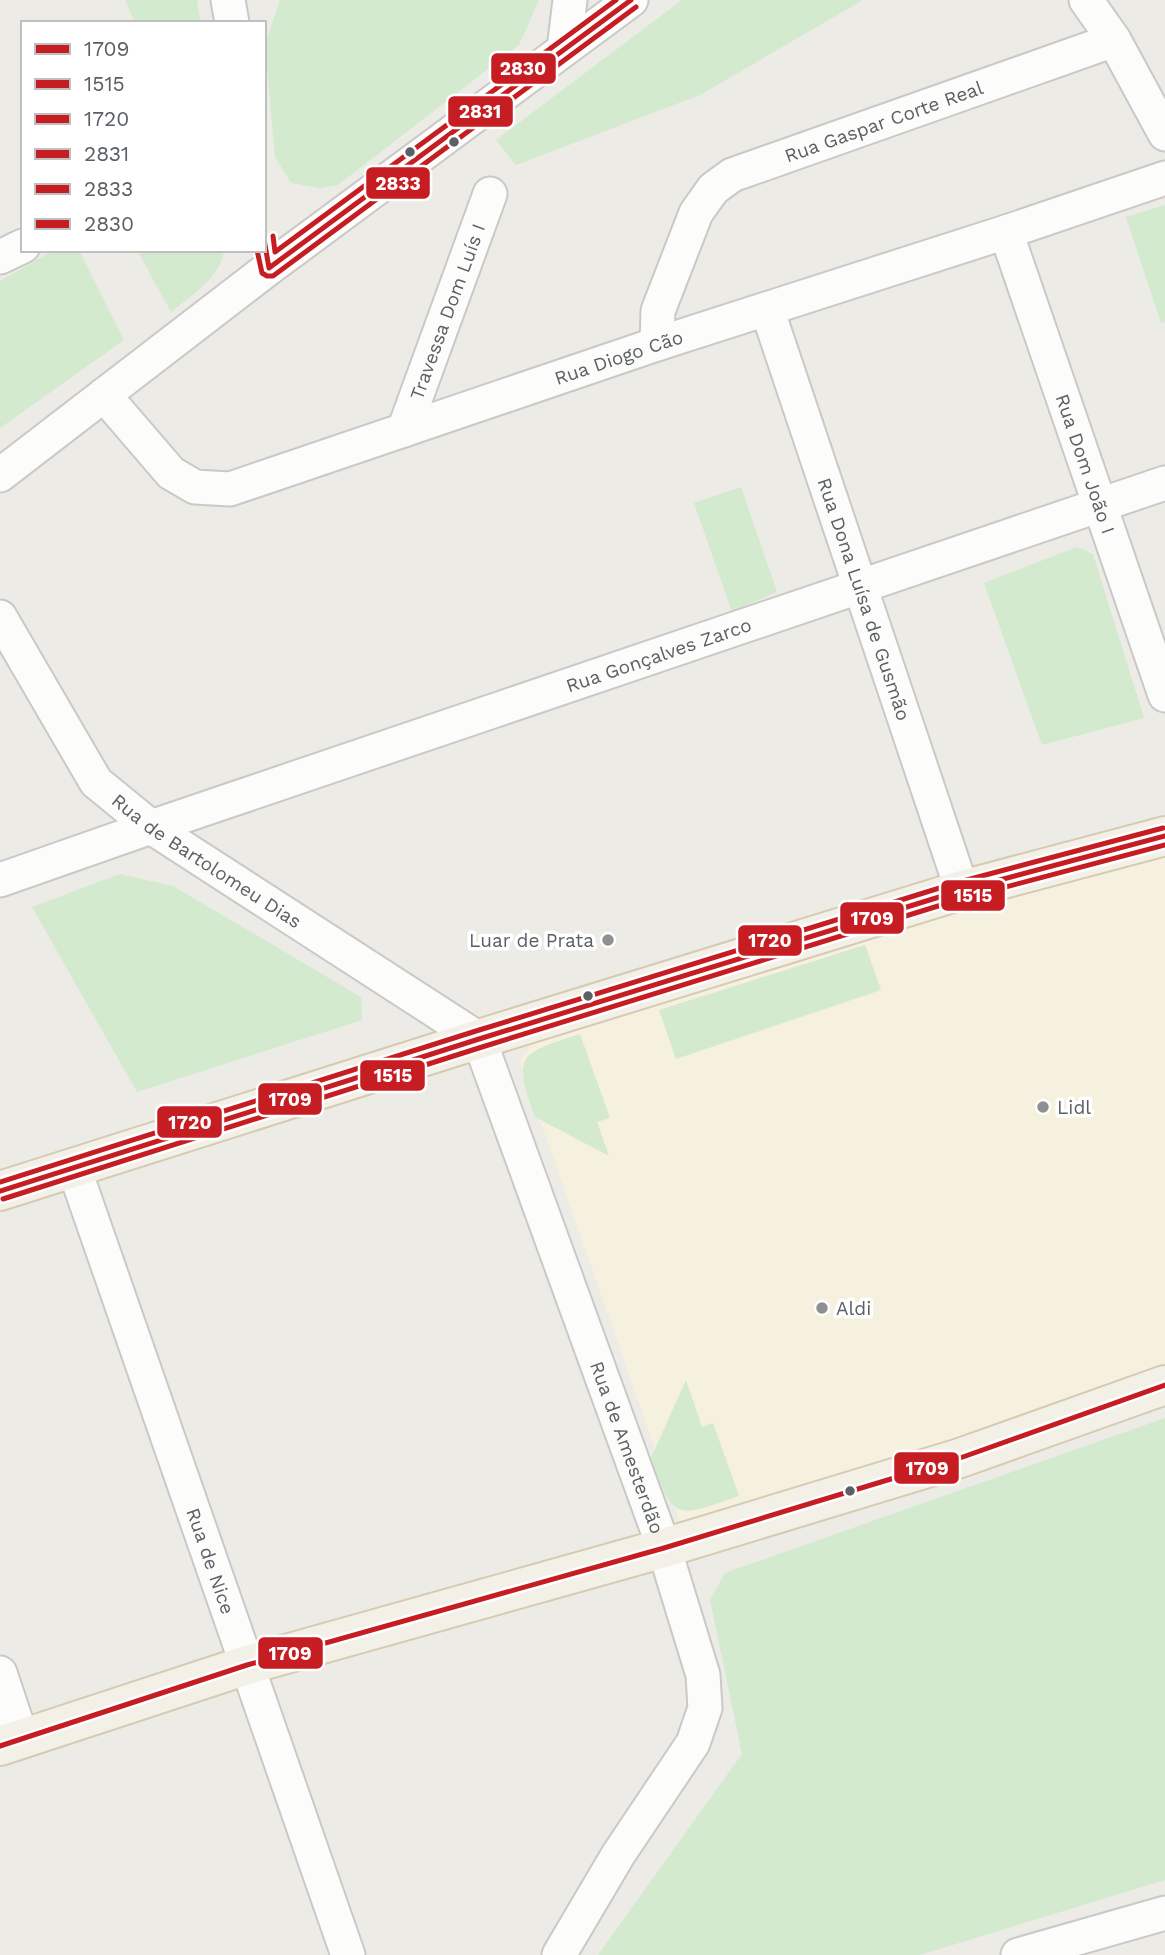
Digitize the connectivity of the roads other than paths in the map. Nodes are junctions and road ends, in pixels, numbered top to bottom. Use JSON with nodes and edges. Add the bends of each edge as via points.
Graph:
{"nodes":[{"id":1,"x":228,"y":0,"type":"edge"},
{"id":2,"x":570,"y":0,"type":"edge"},
{"id":3,"x":631,"y":0,"type":"edge"},
{"id":4,"x":1086,"y":0,"type":"edge"},
{"id":5,"x":232,"y":21,"type":"edge"},
{"id":6,"x":1114,"y":40,"type":"junction"},
{"id":7,"x":564,"y":49,"type":"junction"},
{"id":8,"x":1165,"y":134,"type":"edge"},
{"id":9,"x":1165,"y":178,"type":"edge"},
{"id":10,"x":490,"y":194,"type":"dead end"},
{"id":11,"x":1006,"y":232,"type":"junction"},
{"id":12,"x":21,"y":247,"type":"edge"},
{"id":13,"x":267,"y":252,"type":"edge"},
{"id":14,"x":0,"y":257,"type":"edge"},
{"id":15,"x":766,"y":309,"type":"junction"},
{"id":16,"x":657,"y":344,"type":"junction"},
{"id":17,"x":104,"y":395,"type":"junction"},
{"id":18,"x":404,"y":430,"type":"junction"},
{"id":19,"x":0,"y":475,"type":"edge"},
{"id":20,"x":1165,"y":483,"type":"edge"},
{"id":21,"x":1100,"y":505,"type":"junction"},
{"id":22,"x":860,"y":587,"type":"junction"},
{"id":23,"x":0,"y":617,"type":"edge"},
{"id":24,"x":1165,"y":695,"type":"edge"},
{"id":25,"x":152,"y":827,"type":"junction"},
{"id":26,"x":1165,"y":836,"type":"edge"},
{"id":27,"x":0,"y":880,"type":"edge"},
{"id":28,"x":962,"y":890,"type":"junction"},
{"id":29,"x":479,"y":1040,"type":"junction"},
{"id":30,"x":74,"y":1168,"type":"junction"},
{"id":31,"x":0,"y":1191,"type":"edge"},
{"id":32,"x":1165,"y":1385,"type":"edge"},
{"id":33,"x":664,"y":1548,"type":"junction"},
{"id":34,"x":247,"y":1665,"type":"junction"},
{"id":35,"x":0,"y":1673,"type":"edge"},
{"id":36,"x":11,"y":1742,"type":"edge"},
{"id":37,"x":1165,"y":1913,"type":"edge"},
{"id":38,"x":1033,"y":1953,"type":"edge"},
{"id":39,"x":348,"y":1955,"type":"edge"},
{"id":40,"x":559,"y":1955,"type":"edge"}],
"edges":[{"from":1,"to":5,"type":"street"},
{"from":2,"to":7,"type":"street"},
{"from":3,"to":7,"type":"street"},
{"from":4,"to":6,"type":"street"},
{"from":6,"to":8,"type":"street"},
{"from":6,"to":16,"type":"street","name":"Rua Gaspar Corte Real","via":[[732,175],[713,189],[696,213],[658,311]]},
{"from":7,"to":13,"type":"street"},
{"from":9,"to":11,"type":"street","name":"Rua Diogo Cão"},
{"from":10,"to":18,"type":"street","name":"Travessa Dom Luís I"},
{"from":11,"to":15,"type":"street","name":"Rua Diogo Cão"},
{"from":11,"to":21,"type":"street","name":"Rua Dom João I"},
{"from":12,"to":14,"type":"street"},
{"from":13,"to":17,"type":"street"},
{"from":15,"to":16,"type":"street","name":"Rua Diogo Cão"},
{"from":15,"to":22,"type":"street","name":"Rua Dona Luísa de Gusmão"},
{"from":16,"to":18,"type":"street","name":"Rua Diogo Cão"},
{"from":17,"to":18,"type":"street","name":"Rua Diogo Cão","via":[[171,473],[195,487],[230,489]]},
{"from":17,"to":19,"type":"street"},
{"from":20,"to":21,"type":"street","name":"Rua Gonçalves Zarco"},
{"from":21,"to":22,"type":"street","name":"Rua Gonçalves Zarco"},
{"from":21,"to":24,"type":"street","name":"Rua Dom João I"},
{"from":22,"to":25,"type":"street","name":"Rua Gonçalves Zarco"},
{"from":22,"to":28,"type":"street","name":"Rua Dona Luísa de Gusmão"},
{"from":23,"to":25,"type":"street","name":"Rua de Bartolomeu Dias","via":[[96,782]]},
{"from":25,"to":27,"type":"street","name":"Rua Gonçalves Zarco"},
{"from":25,"to":29,"type":"street","name":"Rua de Bartolomeu Dias"},
{"from":26,"to":28,"type":"main road"},
{"from":28,"to":29,"type":"main road"},
{"from":29,"to":30,"type":"main road"},
{"from":29,"to":33,"type":"street","name":"Rua de Amesterdão"},
{"from":30,"to":31,"type":"main road"},
{"from":30,"to":34,"type":"street","name":"Rua de Nice"},
{"from":32,"to":33,"type":"main road","via":[[960,1458]]},
{"from":33,"to":34,"type":"main road"},
{"from":33,"to":40,"type":"street","name":"Rua de Amesterdão","via":[[702,1670],[705,1708],[693,1743],[618,1855]]},
{"from":34,"to":36,"type":"main road"},
{"from":34,"to":39,"type":"street","name":"Rua de Nice"},
{"from":35,"to":36,"type":"street"},
{"from":37,"to":38,"type":"street"}]}
